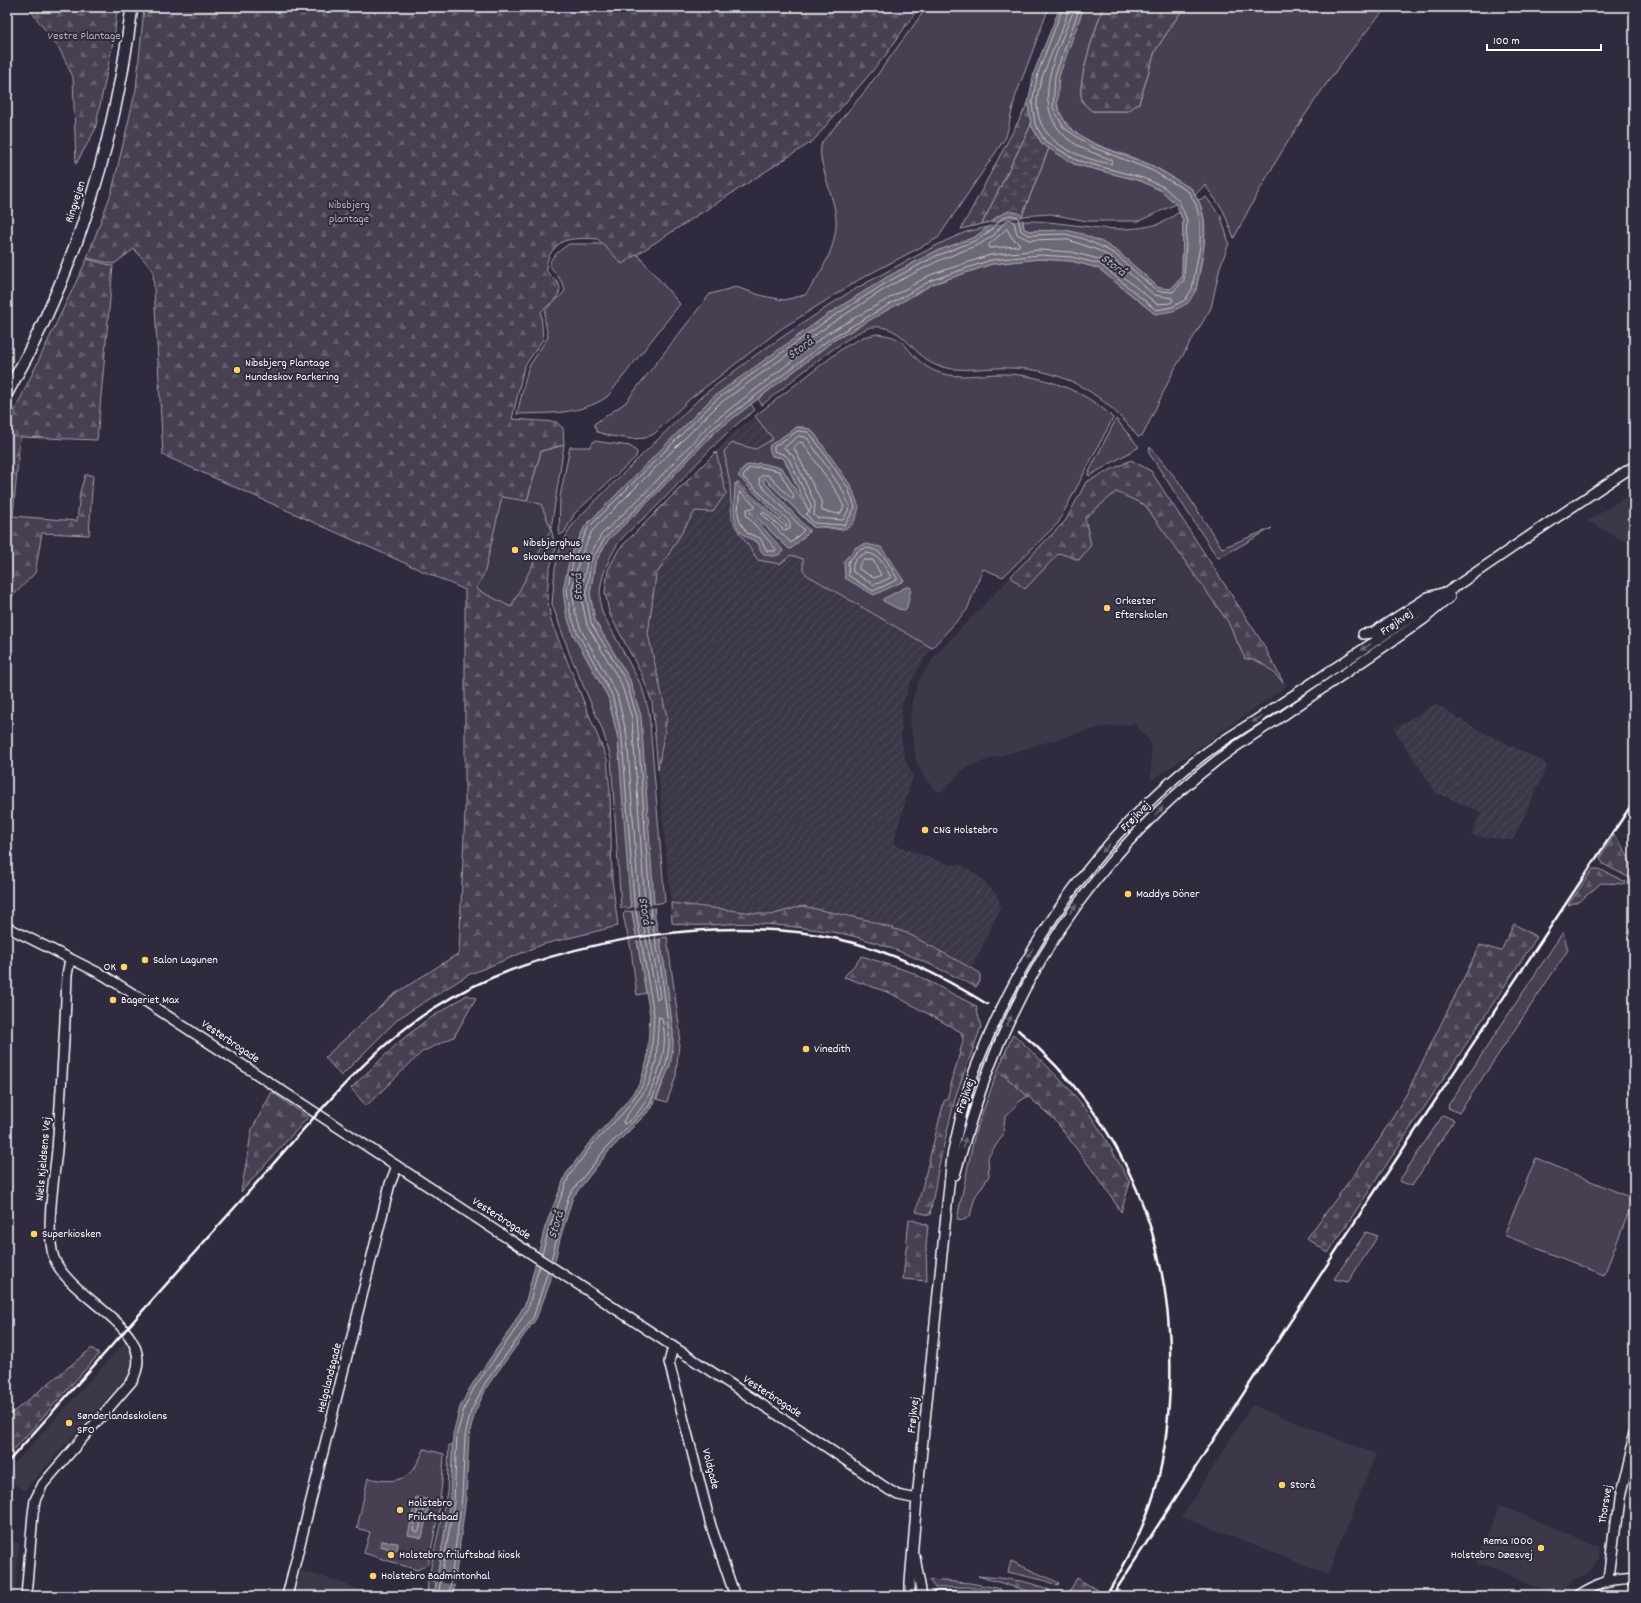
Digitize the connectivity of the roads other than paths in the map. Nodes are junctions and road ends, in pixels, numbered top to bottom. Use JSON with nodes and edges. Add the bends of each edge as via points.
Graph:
{"nodes":[{"id":1,"x":132,"y":7,"type":"edge"},
{"id":2,"x":7,"y":393,"type":"edge"},
{"id":3,"x":1634,"y":466,"type":"edge"},
{"id":4,"x":1479,"y":571,"type":"junction"},
{"id":5,"x":1449,"y":591,"type":"junction"},
{"id":6,"x":1363,"y":634,"type":"dead end"},
{"id":7,"x":7,"y":927,"type":"edge"},
{"id":8,"x":70,"y":959,"type":"junction"},
{"id":9,"x":397,"y":1166,"type":"junction"},
{"id":10,"x":949,"y":1194,"type":"junction"},
{"id":11,"x":673,"y":1347,"type":"junction"},
{"id":12,"x":1634,"y":1431,"type":"edge"},
{"id":13,"x":917,"y":1500,"type":"junction"},
{"id":14,"x":913,"y":1543,"type":"junction"},
{"id":15,"x":1634,"y":1579,"type":"edge"},
{"id":16,"x":1608,"y":1581,"type":"junction"},
{"id":17,"x":26,"y":1596,"type":"edge"},
{"id":18,"x":287,"y":1596,"type":"edge"},
{"id":19,"x":734,"y":1596,"type":"edge"},
{"id":20,"x":910,"y":1596,"type":"edge"},
{"id":21,"x":922,"y":1596,"type":"edge"},
{"id":22,"x":937,"y":1596,"type":"edge"},
{"id":23,"x":974,"y":1596,"type":"edge"},
{"id":24,"x":1577,"y":1596,"type":"edge"}],
"edges":[{"from":1,"to":2,"type":"main road","name":"Ringvejen","via":[[119,92],[91,199],[59,286]]},
{"from":3,"to":4,"type":"street","name":"Frøjkvej"},
{"from":4,"to":5,"type":"street","name":"Frøjkvej"},
{"from":10,"to":4,"type":"street","name":"Frøjkvej","one_way":true,"via":[[973,1112],[1005,1029],[1042,956],[1096,878],[1173,796],[1216,761],[1424,619]]},
{"from":5,"to":6,"type":"street","name":"Frøjkvej","via":[[1428,597],[1372,633]]},
{"from":5,"to":10,"type":"street","name":"Frøjkvej","one_way":true,"via":[[1208,752],[1165,788],[1086,871],[1057,910],[1015,979],[976,1066],[952,1156]]},
{"from":7,"to":8,"type":"street","name":"Vesterbrogade"},
{"from":8,"to":9,"type":"street","name":"Vesterbrogade","via":[[148,1002]]},
{"from":8,"to":17,"type":"street","name":"Niels Kjeldsens Vej","via":[[52,1201],[54,1258],[66,1278],[125,1331],[137,1348],[139,1365],[132,1381],[40,1490],[35,1500]]},
{"from":9,"to":11,"type":"street","name":"Vesterbrogade"},
{"from":9,"to":18,"type":"street","name":"Helgolandsgade","via":[[390,1184]]},
{"from":10,"to":13,"type":"street","name":"Frøjkvej"},
{"from":11,"to":13,"type":"street","name":"Vesterbrogade","via":[[889,1490]]},
{"from":11,"to":19,"type":"street","name":"Voldgade","via":[[670,1362],[711,1526]]},
{"from":12,"to":16,"type":"street","name":"Thorsvej","via":[[1618,1500]]},
{"from":13,"to":14,"type":"street","name":"Frøjkvej"},
{"from":14,"to":20,"type":"street","name":"Frøjkvej"},
{"from":14,"to":21,"type":"street","name":"Frøjkvej"},
{"from":15,"to":16,"type":"street"},
{"from":16,"to":24,"type":"street","via":[[1591,1587]]},
{"from":22,"to":23,"type":"street"}]}
